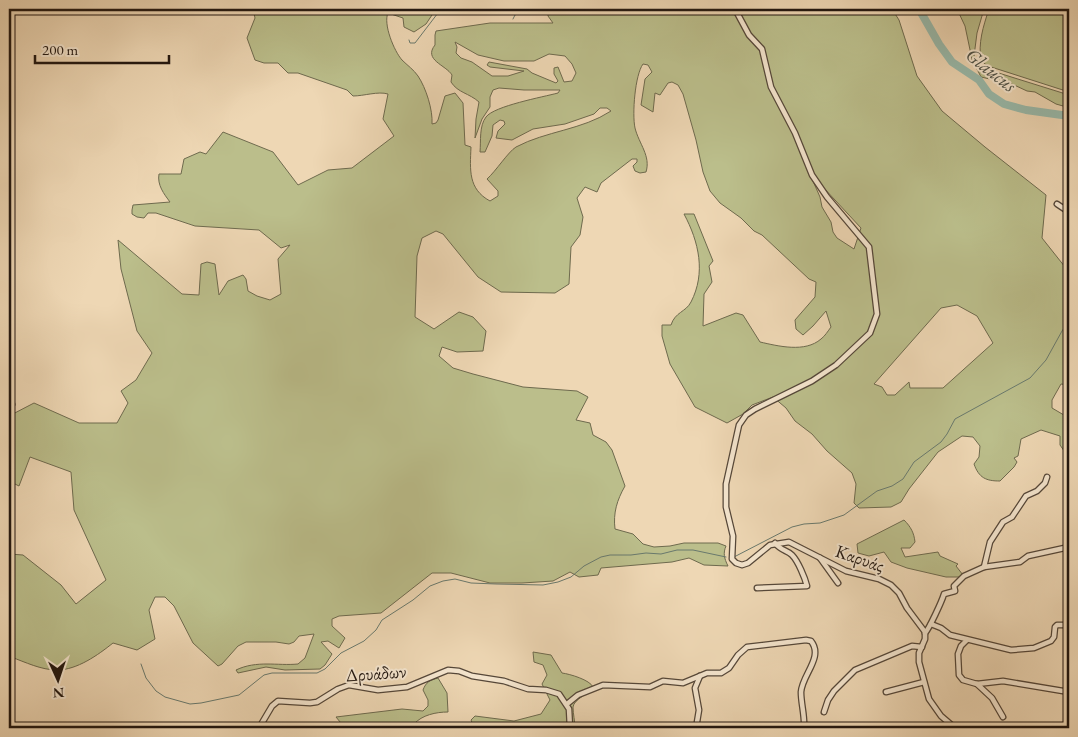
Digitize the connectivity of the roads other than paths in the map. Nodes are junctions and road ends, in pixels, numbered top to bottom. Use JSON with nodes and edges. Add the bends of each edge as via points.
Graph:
{"nodes":[{"id":1,"x":735,"y":9,"type":"edge"},
{"id":2,"x":1057,"y":204,"type":"dead end"},
{"id":3,"x":1069,"y":212,"type":"edge"},
{"id":4,"x":1047,"y":478,"type":"dead end"},
{"id":5,"x":775,"y":543,"type":"junction"},
{"id":6,"x":1069,"y":547,"type":"edge"},
{"id":7,"x":820,"y":558,"type":"junction"},
{"id":8,"x":984,"y":567,"type":"junction"},
{"id":9,"x":838,"y":583,"type":"dead end"},
{"id":10,"x":757,"y":588,"type":"dead end"},
{"id":11,"x":931,"y":624,"type":"junction"},
{"id":12,"x":1069,"y":625,"type":"edge"},
{"id":13,"x":925,"y":633,"type":"junction"},
{"id":14,"x":967,"y":640,"type":"junction"},
{"id":15,"x":922,"y":647,"type":"junction"},
{"id":16,"x":700,"y":676,"type":"junction"},
{"id":17,"x":924,"y":682,"type":"junction"},
{"id":18,"x":977,"y":684,"type":"junction"},
{"id":19,"x":886,"y":692,"type":"dead end"},
{"id":20,"x":1069,"y":692,"type":"edge"},
{"id":21,"x":567,"y":704,"type":"junction"},
{"id":22,"x":824,"y":712,"type":"dead end"},
{"id":23,"x":1003,"y":717,"type":"dead end"},
{"id":24,"x":259,"y":728,"type":"edge"},
{"id":25,"x":570,"y":728,"type":"edge"},
{"id":26,"x":696,"y":728,"type":"edge"},
{"id":27,"x":804,"y":728,"type":"edge"},
{"id":28,"x":954,"y":728,"type":"edge"}],
"edges":[{"from":1,"to":5,"type":"street","via":[[749,35],[762,49],[771,87],[812,175],[869,247],[877,314],[870,333],[836,366],[755,409],[739,426],[726,484],[726,507],[733,536],[732,559],[739,564],[748,563]]},
{"from":2,"to":3,"type":"street"},
{"from":4,"to":8,"type":"street","via":[[1046,483],[1026,496],[1012,517],[1003,522],[990,542]]},
{"from":5,"to":7,"type":"street","name":"Καρυάς","via":[[792,543]]},
{"from":5,"to":10,"type":"street","via":[[792,555],[807,586]]},
{"from":6,"to":8,"type":"street","via":[[1028,556],[1020,562]]},
{"from":7,"to":9,"type":"street"},
{"from":7,"to":13,"type":"street","name":"Καρυάς","via":[[850,573],[891,584]]},
{"from":8,"to":11,"type":"street","via":[[964,576],[954,586],[954,591],[944,594]]},
{"from":11,"to":13,"type":"street"},
{"from":11,"to":14,"type":"street"},
{"from":12,"to":14,"type":"street","via":[[1057,625],[1051,641],[1031,648],[1010,650]]},
{"from":13,"to":15,"type":"street"},
{"from":14,"to":18,"type":"street","via":[[958,652],[959,675],[962,680]]},
{"from":15,"to":17,"type":"street","via":[[918,662]]},
{"from":15,"to":22,"type":"street","via":[[912,646],[855,670],[834,691]]},
{"from":16,"to":21,"type":"street","via":[[683,683],[663,681],[650,687],[603,685],[578,695]]},
{"from":16,"to":26,"type":"street","via":[[695,688],[699,710]]},
{"from":16,"to":27,"type":"street","via":[[726,672],[747,647],[810,641],[814,645],[815,657],[801,692]]},
{"from":17,"to":19,"type":"street"},
{"from":17,"to":28,"type":"street","via":[[929,699]]},
{"from":18,"to":20,"type":"street","via":[[1003,681]]},
{"from":18,"to":23,"type":"street","via":[[992,698]]},
{"from":21,"to":24,"type":"street","name":"Δρυάδων","via":[[556,693],[448,670],[407,688],[378,690],[349,685],[317,702],[278,701]]},
{"from":21,"to":25,"type":"street","via":[[571,715]]}]}
